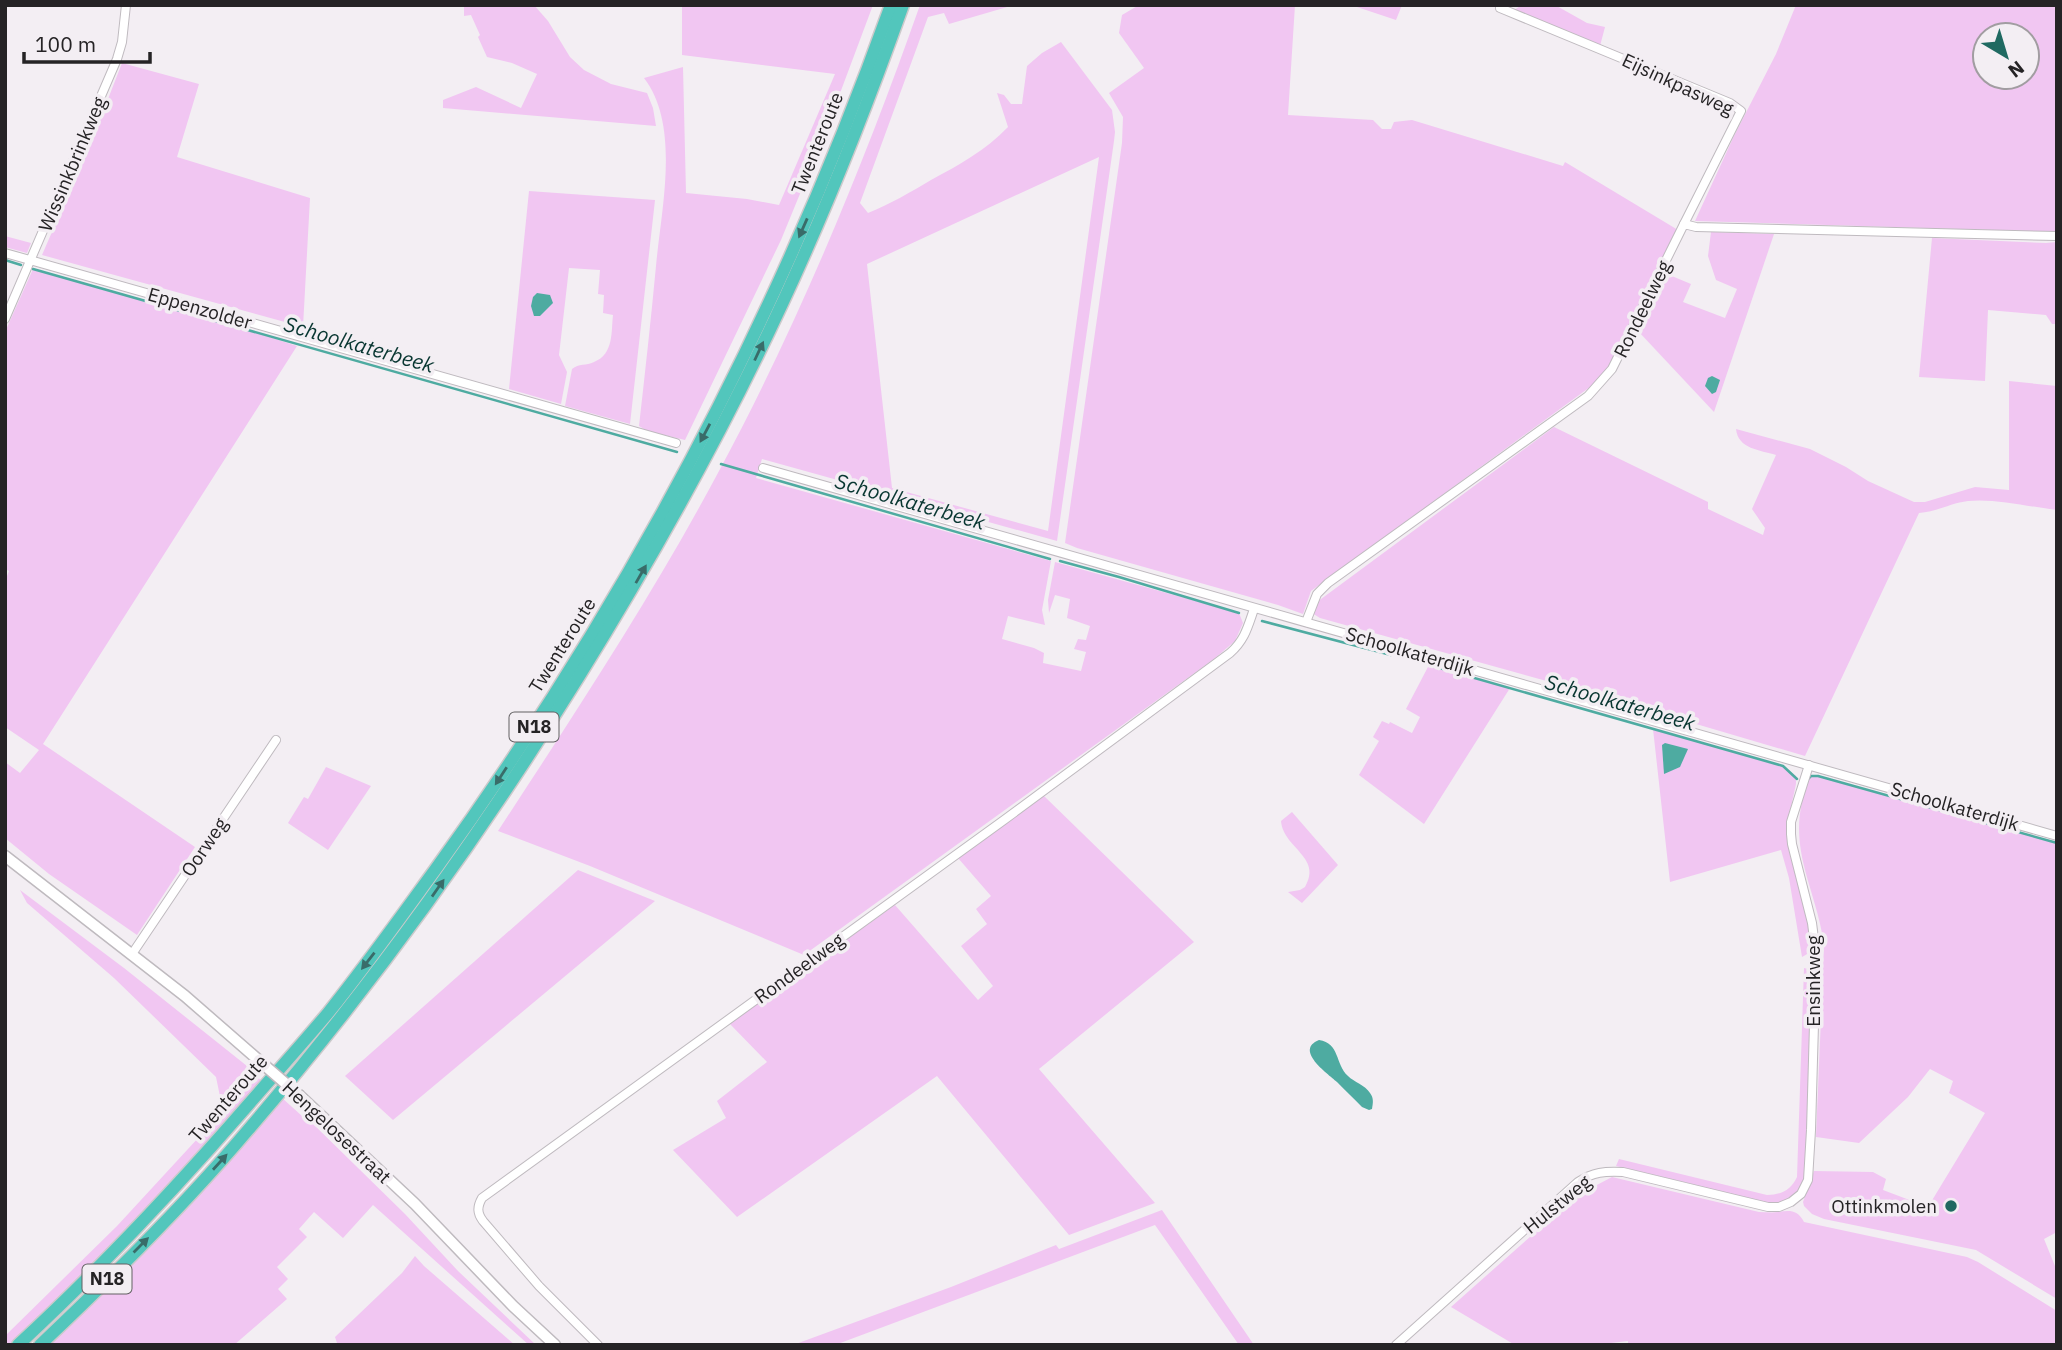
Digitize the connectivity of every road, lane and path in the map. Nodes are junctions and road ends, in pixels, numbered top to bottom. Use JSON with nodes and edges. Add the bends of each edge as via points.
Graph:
{"nodes":[{"id":1,"x":126,"y":5,"type":"edge"},
{"id":2,"x":891,"y":5,"type":"edge"},
{"id":3,"x":903,"y":5,"type":"edge"},
{"id":4,"x":1500,"y":8,"type":"dead end"},
{"id":5,"x":1684,"y":224,"type":"junction"},
{"id":6,"x":2057,"y":236,"type":"edge"},
{"id":7,"x":5,"y":253,"type":"edge"},
{"id":8,"x":31,"y":261,"type":"junction"},
{"id":9,"x":5,"y":319,"type":"edge"},
{"id":10,"x":676,"y":443,"type":"dead end"},
{"id":11,"x":763,"y":468,"type":"dead end"},
{"id":12,"x":1254,"y":609,"type":"junction"},
{"id":13,"x":1306,"y":622,"type":"junction"},
{"id":14,"x":276,"y":740,"type":"dead end"},
{"id":15,"x":1809,"y":765,"type":"junction"},
{"id":16,"x":2057,"y":836,"type":"edge"},
{"id":17,"x":5,"y":856,"type":"edge"},
{"id":18,"x":132,"y":954,"type":"junction"},
{"id":19,"x":1796,"y":1198,"type":"joint"},
{"id":20,"x":19,"y":1345,"type":"edge"},
{"id":21,"x":40,"y":1345,"type":"edge"},
{"id":22,"x":555,"y":1345,"type":"edge"},
{"id":23,"x":598,"y":1345,"type":"edge"},
{"id":24,"x":1395,"y":1345,"type":"edge"}],
"edges":[{"from":1,"to":8,"type":"street","name":"Wissinkbrinkweg","via":[[117,59]]},
{"from":2,"to":20,"type":"highway","name":"Twenteroute","number":"N18","one_way":true,"via":[[780,281],[667,505],[582,653],[488,797],[311,1033],[162,1202]]},
{"from":21,"to":3,"type":"highway","name":"Twenteroute","number":"N18","one_way":true,"via":[[248,1130],[388,956],[506,791],[592,657],[736,399],[805,254]]},
{"from":4,"to":5,"type":"street","name":"Eijsinkpasweg","via":[[1741,111]]},
{"from":5,"to":6,"type":"street"},
{"from":5,"to":13,"type":"street","name":"Rondeelweg","via":[[1612,369],[1597,387],[1328,583],[1317,594]]},
{"from":7,"to":8,"type":"street","name":"Eppenzolder"},
{"from":8,"to":9,"type":"street","name":"Wissinkbrinkweg"},
{"from":8,"to":10,"type":"street","name":"Eppenzolder"},
{"from":11,"to":12,"type":"street","name":"Schoolkaterdijk"},
{"from":12,"to":13,"type":"street","name":"Schoolkaterdijk"},
{"from":12,"to":23,"type":"street","name":"Rondeelweg","via":[[1241,644],[1230,653],[482,1198],[478,1215],[483,1222]]},
{"from":13,"to":15,"type":"street","name":"Schoolkaterdijk"},
{"from":14,"to":18,"type":"street","name":"Oorweg"},
{"from":15,"to":16,"type":"street","name":"Schoolkaterdijk"},
{"from":15,"to":19,"type":"street","name":"Ensinkweg","via":[[1791,822],[1816,954],[1808,1180]]},
{"from":17,"to":18,"type":"main road","name":"Hengelosestraat"},
{"from":18,"to":22,"type":"main road","name":"Hengelosestraat","bridge":true,"via":[[300,1096]]},
{"from":19,"to":24,"type":"street","name":"Hulstweg","via":[[1768,1208],[1623,1172],[1590,1174]]}]}
